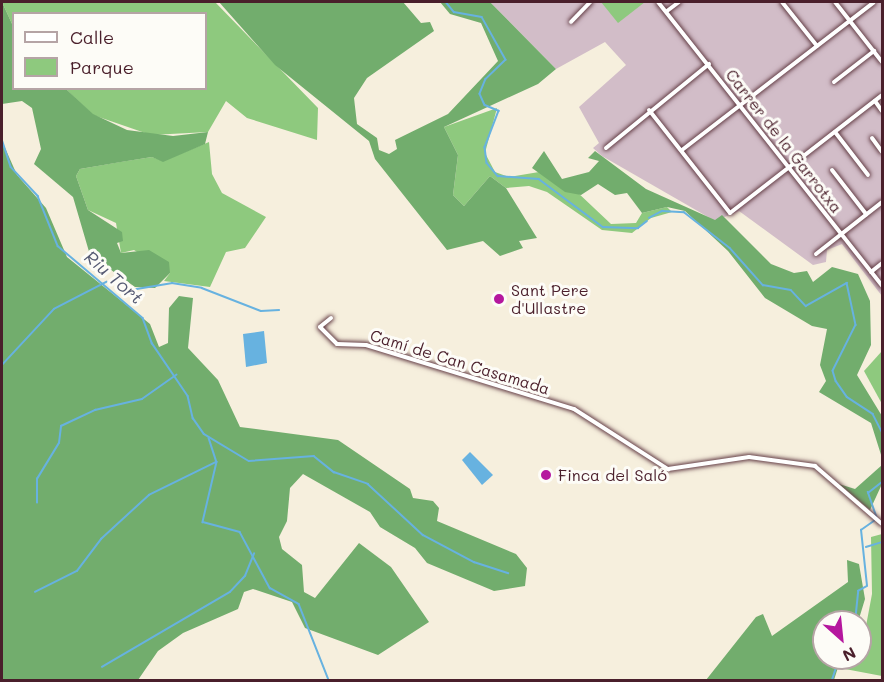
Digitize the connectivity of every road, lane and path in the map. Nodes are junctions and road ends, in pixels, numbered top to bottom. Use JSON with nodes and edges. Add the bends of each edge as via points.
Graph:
{"nodes":[{"id":1,"x":590,"y":2,"type":"edge"},
{"id":2,"x":658,"y":2,"type":"edge"},
{"id":3,"x":663,"y":2,"type":"edge"},
{"id":4,"x":679,"y":2,"type":"edge"},
{"id":5,"x":782,"y":2,"type":"edge"},
{"id":6,"x":835,"y":2,"type":"edge"},
{"id":7,"x":874,"y":2,"type":"edge"},
{"id":8,"x":667,"y":11,"type":"junction"},
{"id":9,"x":850,"y":20,"type":"junction"},
{"id":10,"x":571,"y":22,"type":"dead end"},
{"id":11,"x":817,"y":46,"type":"junction"},
{"id":12,"x":874,"y":51,"type":"junction"},
{"id":13,"x":882,"y":62,"type":"edge"},
{"id":14,"x":709,"y":64,"type":"junction"},
{"id":15,"x":834,"y":82,"type":"dead end"},
{"id":16,"x":882,"y":95,"type":"edge"},
{"id":17,"x":875,"y":101,"type":"junction"},
{"id":18,"x":740,"y":105,"type":"junction"},
{"id":19,"x":649,"y":110,"type":"junction"},
{"id":20,"x":882,"y":111,"type":"edge"},
{"id":21,"x":835,"y":132,"type":"junction"},
{"id":22,"x":872,"y":138,"type":"dead end"},
{"id":23,"x":606,"y":148,"type":"dead end"},
{"id":24,"x":682,"y":150,"type":"junction"},
{"id":25,"x":882,"y":152,"type":"edge"},
{"id":26,"x":790,"y":168,"type":"junction"},
{"id":27,"x":832,"y":170,"type":"dead end"},
{"id":28,"x":868,"y":175,"type":"dead end"},
{"id":29,"x":882,"y":202,"type":"edge"},
{"id":30,"x":866,"y":214,"type":"junction"},
{"id":31,"x":841,"y":234,"type":"junction"},
{"id":32,"x":816,"y":254,"type":"dead end"},
{"id":33,"x":882,"y":263,"type":"edge"},
{"id":34,"x":871,"y":272,"type":"junction"},
{"id":35,"x":882,"y":286,"type":"edge"},
{"id":36,"x":331,"y":318,"type":"dead end"},
{"id":37,"x":882,"y":524,"type":"edge"}],
"edges":[{"from":1,"to":10,"type":"street"},
{"from":2,"to":8,"type":"street","name":"Carrer de la Garrotxa"},
{"from":3,"to":8,"type":"street","name":"Carrer de la Garrotxa"},
{"from":4,"to":8,"type":"street"},
{"from":5,"to":11,"type":"street"},
{"from":6,"to":9,"type":"street"},
{"from":7,"to":9,"type":"street"},
{"from":8,"to":14,"type":"street","name":"Carrer de la Garrotxa"},
{"from":9,"to":11,"type":"street"},
{"from":9,"to":12,"type":"street"},
{"from":11,"to":18,"type":"street"},
{"from":12,"to":13,"type":"street"},
{"from":12,"to":15,"type":"street"},
{"from":14,"to":18,"type":"street","name":"Carrer de la Garrotxa"},
{"from":14,"to":19,"type":"street"},
{"from":16,"to":17,"type":"street"},
{"from":17,"to":20,"type":"street"},
{"from":17,"to":21,"type":"street"},
{"from":18,"to":24,"type":"street"},
{"from":18,"to":26,"type":"street","name":"Carrer de la Garrotxa"},
{"from":19,"to":23,"type":"street"},
{"from":19,"to":24,"type":"street"},
{"from":21,"to":26,"type":"street"},
{"from":21,"to":28,"type":"street"},
{"from":22,"to":25,"type":"street"},
{"from":24,"to":26,"type":"street","via":[[730,213]]},
{"from":26,"to":31,"type":"street","name":"Carrer de la Garrotxa"},
{"from":27,"to":30,"type":"street"},
{"from":29,"to":30,"type":"street"},
{"from":30,"to":31,"type":"street"},
{"from":31,"to":32,"type":"street"},
{"from":31,"to":34,"type":"street","name":"Carrer de la Garrotxa"},
{"from":33,"to":34,"type":"street"},
{"from":34,"to":35,"type":"street","name":"Carrer de la Garrotxa"},
{"from":36,"to":37,"type":"street","name":"Camí de Can Casamada","via":[[320,327],[337,344],[366,345],[567,406],[672,469],[750,457],[811,465]]}]}
